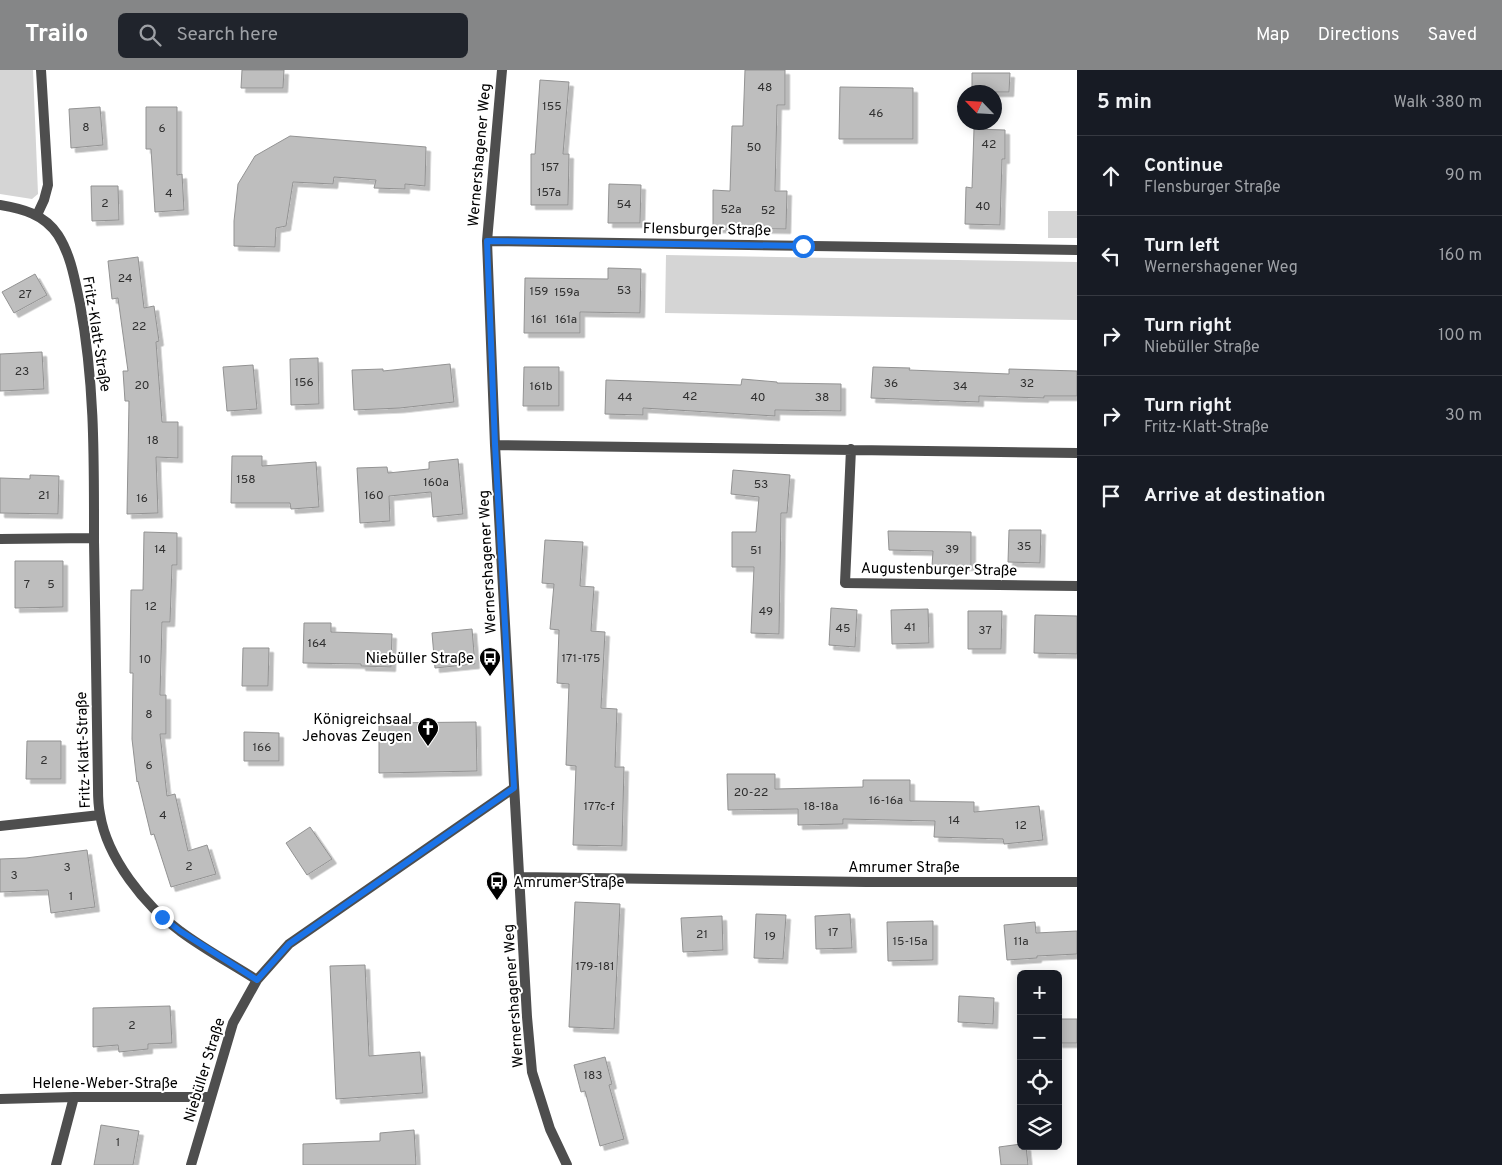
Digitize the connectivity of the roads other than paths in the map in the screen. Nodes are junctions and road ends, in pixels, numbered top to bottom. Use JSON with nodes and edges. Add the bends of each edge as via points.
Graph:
{"nodes":[{"id":1,"x":41,"y":70,"type":"edge"},
{"id":2,"x":502,"y":70,"type":"edge"},
{"id":3,"x":0,"y":205,"type":"edge"},
{"id":4,"x":36,"y":214,"type":"junction"},
{"id":5,"x":487,"y":241,"type":"junction"},
{"id":6,"x":1077,"y":250,"type":"edge"},
{"id":7,"x":495,"y":444,"type":"junction"},
{"id":8,"x":851,"y":448,"type":"junction"},
{"id":9,"x":1077,"y":453,"type":"edge"},
{"id":10,"x":94,"y":538,"type":"junction"},
{"id":11,"x":0,"y":539,"type":"edge"},
{"id":12,"x":1077,"y":586,"type":"edge"},
{"id":13,"x":514,"y":788,"type":"junction"},
{"id":14,"x":100,"y":815,"type":"junction"},
{"id":15,"x":0,"y":826,"type":"edge"},
{"id":16,"x":520,"y":878,"type":"junction"},
{"id":17,"x":1077,"y":882,"type":"edge"},
{"id":18,"x":257,"y":980,"type":"junction"},
{"id":19,"x":74,"y":1097,"type":"junction"},
{"id":20,"x":0,"y":1098,"type":"edge"},
{"id":21,"x":210,"y":1098,"type":"junction"},
{"id":22,"x":56,"y":1165,"type":"edge"},
{"id":23,"x":191,"y":1165,"type":"edge"},
{"id":24,"x":567,"y":1165,"type":"edge"}],
"edges":[{"from":1,"to":4,"type":"street","via":[[48,185]]},
{"from":2,"to":5,"type":"street","name":"Wernershagener Weg"},
{"from":3,"to":4,"type":"street","name":"Fritz-Klatt-Straße"},
{"from":4,"to":10,"type":"street","name":"Fritz-Klatt-Straße","via":[[49,224],[68,254],[84,327],[93,413]]},
{"from":5,"to":6,"type":"street","name":"Flensburger Straße"},
{"from":5,"to":7,"type":"street","name":"Wernershagener Weg"},
{"from":7,"to":8,"type":"street"},
{"from":7,"to":13,"type":"street","name":"Wernershagener Weg"},
{"from":8,"to":9,"type":"street"},
{"from":8,"to":12,"type":"street","name":"Augustenburger Straße","via":[[845,583]]},
{"from":10,"to":11,"type":"street"},
{"from":10,"to":14,"type":"street","name":"Fritz-Klatt-Straße"},
{"from":13,"to":16,"type":"street","name":"Wernershagener Weg"},
{"from":13,"to":18,"type":"street","name":"Niebüller Straße","via":[[289,944]]},
{"from":14,"to":15,"type":"street"},
{"from":14,"to":18,"type":"street","name":"Fritz-Klatt-Straße","via":[[118,862],[162,917]]},
{"from":16,"to":17,"type":"street","name":"Amrumer Straße"},
{"from":16,"to":24,"type":"street","name":"Wernershagener Weg","via":[[532,1072],[550,1129]]},
{"from":18,"to":21,"type":"street","name":"Niebüller Straße","via":[[233,1023]]},
{"from":19,"to":20,"type":"street","name":"Helene-Weber-Straße"},
{"from":19,"to":21,"type":"street","name":"Helene-Weber-Straße"},
{"from":19,"to":22,"type":"street"},
{"from":21,"to":23,"type":"street","name":"Niebüller Straße"}]}
